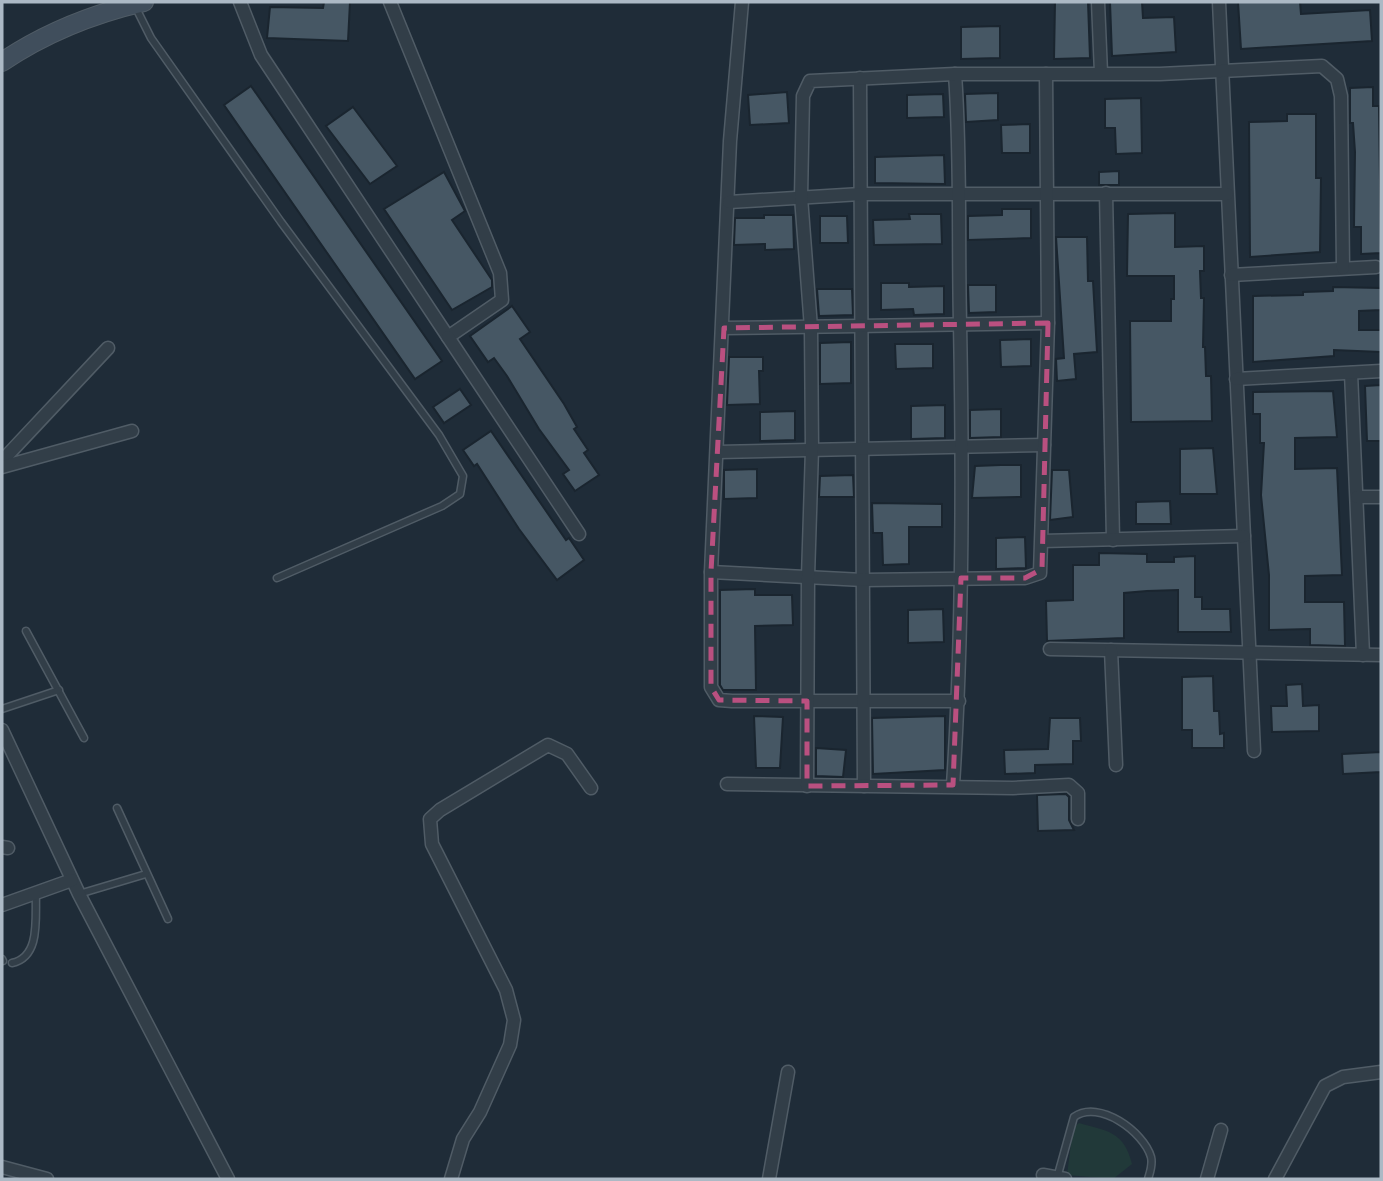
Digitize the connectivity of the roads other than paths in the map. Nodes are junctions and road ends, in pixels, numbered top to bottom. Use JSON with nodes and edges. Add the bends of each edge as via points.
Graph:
{"nodes":[{"id":1,"x":240,"y":2,"type":"edge"},
{"id":2,"x":390,"y":2,"type":"edge"},
{"id":3,"x":742,"y":2,"type":"edge"},
{"id":4,"x":1098,"y":2,"type":"edge"},
{"id":5,"x":1219,"y":2,"type":"edge"},
{"id":6,"x":139,"y":3,"type":"edge"},
{"id":7,"x":103,"y":6,"type":"edge"},
{"id":8,"x":2,"y":62,"type":"edge"},
{"id":9,"x":1221,"y":70,"type":"junction"},
{"id":10,"x":1101,"y":73,"type":"junction"},
{"id":11,"x":954,"y":74,"type":"junction"},
{"id":12,"x":1046,"y":74,"type":"junction"},
{"id":13,"x":860,"y":78,"type":"junction"},
{"id":14,"x":961,"y":193,"type":"junction"},
{"id":15,"x":1045,"y":193,"type":"junction"},
{"id":16,"x":1106,"y":193,"type":"junction"},
{"id":17,"x":861,"y":194,"type":"junction"},
{"id":18,"x":1227,"y":194,"type":"junction"},
{"id":19,"x":801,"y":197,"type":"junction"},
{"id":20,"x":729,"y":202,"type":"junction"},
{"id":21,"x":1376,"y":267,"type":"dead end"},
{"id":22,"x":1343,"y":268,"type":"junction"},
{"id":23,"x":1231,"y":275,"type":"junction"},
{"id":24,"x":1048,"y":323,"type":"junction"},
{"id":25,"x":960,"y":324,"type":"junction"},
{"id":26,"x":724,"y":328,"type":"junction"},
{"id":27,"x":811,"y":328,"type":"junction"},
{"id":28,"x":862,"y":328,"type":"junction"},
{"id":29,"x":448,"y":337,"type":"junction"},
{"id":30,"x":108,"y":348,"type":"dead end"},
{"id":31,"x":1381,"y":371,"type":"edge"},
{"id":32,"x":1351,"y":373,"type":"junction"},
{"id":33,"x":1236,"y":379,"type":"junction"},
{"id":34,"x":132,"y":431,"type":"dead end"},
{"id":35,"x":1044,"y":445,"type":"junction"},
{"id":36,"x":963,"y":448,"type":"junction"},
{"id":37,"x":813,"y":449,"type":"junction"},
{"id":38,"x":862,"y":449,"type":"junction"},
{"id":39,"x":718,"y":452,"type":"junction"},
{"id":40,"x":2,"y":461,"type":"edge"},
{"id":41,"x":2,"y":467,"type":"edge"},
{"id":42,"x":1357,"y":497,"type":"junction"},
{"id":43,"x":1381,"y":497,"type":"edge"},
{"id":44,"x":579,"y":534,"type":"dead end"},
{"id":45,"x":1244,"y":536,"type":"junction"},
{"id":46,"x":1113,"y":540,"type":"junction"},
{"id":47,"x":1042,"y":541,"type":"junction"},
{"id":48,"x":710,"y":572,"type":"junction"},
{"id":49,"x":277,"y":578,"type":"dead end"},
{"id":50,"x":808,"y":578,"type":"junction"},
{"id":51,"x":961,"y":578,"type":"junction"},
{"id":52,"x":863,"y":580,"type":"junction"},
{"id":53,"x":26,"y":631,"type":"dead end"},
{"id":54,"x":1050,"y":649,"type":"dead end"},
{"id":55,"x":1111,"y":650,"type":"junction"},
{"id":56,"x":1250,"y":653,"type":"junction"},
{"id":57,"x":1363,"y":655,"type":"junction"},
{"id":58,"x":1381,"y":655,"type":"edge"},
{"id":59,"x":59,"y":690,"type":"junction"},
{"id":60,"x":864,"y":700,"type":"junction"},
{"id":61,"x":807,"y":701,"type":"junction"},
{"id":62,"x":959,"y":701,"type":"junction"},
{"id":63,"x":2,"y":709,"type":"edge"},
{"id":64,"x":2,"y":730,"type":"edge"},
{"id":65,"x":84,"y":738,"type":"dead end"},
{"id":66,"x":1254,"y":751,"type":"dead end"},
{"id":67,"x":1116,"y":765,"type":"dead end"},
{"id":68,"x":727,"y":785,"type":"dead end"},
{"id":69,"x":807,"y":786,"type":"junction"},
{"id":70,"x":864,"y":786,"type":"junction"},
{"id":71,"x":953,"y":786,"type":"junction"},
{"id":72,"x":591,"y":788,"type":"dead end"},
{"id":73,"x":117,"y":808,"type":"dead end"},
{"id":74,"x":1078,"y":819,"type":"dead end"},
{"id":75,"x":146,"y":874,"type":"junction"},
{"id":76,"x":72,"y":880,"type":"junction"},
{"id":77,"x":36,"y":894,"type":"junction"},
{"id":78,"x":79,"y":894,"type":"junction"},
{"id":79,"x":2,"y":905,"type":"edge"},
{"id":80,"x":167,"y":919,"type":"dead end"},
{"id":81,"x":12,"y":963,"type":"dead end"},
{"id":82,"x":789,"y":1072,"type":"dead end"},
{"id":83,"x":1381,"y":1072,"type":"edge"},
{"id":84,"x":1221,"y":1130,"type":"dead end"},
{"id":85,"x":2,"y":1167,"type":"edge"},
{"id":86,"x":1042,"y":1175,"type":"dead end"},
{"id":87,"x":1061,"y":1178,"type":"edge"},
{"id":88,"x":47,"y":1179,"type":"edge"},
{"id":89,"x":228,"y":1179,"type":"edge"},
{"id":90,"x":451,"y":1179,"type":"edge"},
{"id":91,"x":769,"y":1179,"type":"edge"},
{"id":92,"x":1148,"y":1179,"type":"edge"},
{"id":93,"x":1207,"y":1179,"type":"edge"},
{"id":94,"x":1275,"y":1179,"type":"edge"}],
"edges":[{"from":1,"to":29,"type":"street","via":[[261,55]]},
{"from":2,"to":29,"type":"street","via":[[504,291],[502,300]]},
{"from":3,"to":20,"type":"street"},
{"from":4,"to":10,"type":"street"},
{"from":5,"to":9,"type":"street"},
{"from":6,"to":7,"type":"street"},
{"from":6,"to":49,"type":"lane","via":[[151,38],[439,435],[463,476],[460,494],[442,506]]},
{"from":7,"to":8,"type":"street"},
{"from":9,"to":10,"type":"street"},
{"from":9,"to":18,"type":"street"},
{"from":9,"to":22,"type":"street","via":[[1313,65],[1337,79]]},
{"from":10,"to":12,"type":"street"},
{"from":11,"to":12,"type":"street"},
{"from":11,"to":13,"type":"street"},
{"from":11,"to":14,"type":"street"},
{"from":12,"to":15,"type":"street"},
{"from":13,"to":17,"type":"street"},
{"from":13,"to":19,"type":"street","via":[[820,79],[806,86]]},
{"from":14,"to":15,"type":"street"},
{"from":14,"to":17,"type":"street"},
{"from":14,"to":25,"type":"street"},
{"from":15,"to":16,"type":"street"},
{"from":15,"to":24,"type":"street"},
{"from":16,"to":18,"type":"street"},
{"from":16,"to":46,"type":"street"},
{"from":17,"to":19,"type":"street"},
{"from":17,"to":28,"type":"street"},
{"from":18,"to":23,"type":"street"},
{"from":19,"to":20,"type":"street"},
{"from":19,"to":27,"type":"street"},
{"from":20,"to":26,"type":"street"},
{"from":21,"to":22,"type":"street"},
{"from":22,"to":23,"type":"street"},
{"from":23,"to":33,"type":"street"},
{"from":24,"to":25,"type":"street"},
{"from":24,"to":35,"type":"street"},
{"from":25,"to":28,"type":"street"},
{"from":25,"to":36,"type":"street"},
{"from":26,"to":27,"type":"street"},
{"from":26,"to":39,"type":"street"},
{"from":27,"to":28,"type":"street"},
{"from":27,"to":37,"type":"street"},
{"from":28,"to":38,"type":"street"},
{"from":29,"to":44,"type":"street"},
{"from":30,"to":40,"type":"street"},
{"from":31,"to":32,"type":"street"},
{"from":32,"to":33,"type":"street"},
{"from":32,"to":42,"type":"street"},
{"from":33,"to":45,"type":"street"},
{"from":34,"to":41,"type":"street"},
{"from":35,"to":36,"type":"street"},
{"from":35,"to":47,"type":"street"},
{"from":36,"to":38,"type":"street"},
{"from":36,"to":51,"type":"street"},
{"from":37,"to":38,"type":"street"},
{"from":37,"to":39,"type":"street"},
{"from":37,"to":50,"type":"street"},
{"from":38,"to":52,"type":"street"},
{"from":39,"to":48,"type":"street"},
{"from":42,"to":43,"type":"street"},
{"from":42,"to":57,"type":"street"},
{"from":45,"to":46,"type":"street"},
{"from":45,"to":56,"type":"street"},
{"from":46,"to":47,"type":"street"},
{"from":47,"to":51,"type":"street","via":[[1042,569],[1035,577]]},
{"from":48,"to":50,"type":"street"},
{"from":48,"to":61,"type":"street","via":[[715,696],[732,701]]},
{"from":50,"to":52,"type":"street"},
{"from":50,"to":61,"type":"street"},
{"from":51,"to":52,"type":"street"},
{"from":51,"to":62,"type":"street"},
{"from":52,"to":60,"type":"street"},
{"from":53,"to":59,"type":"lane"},
{"from":54,"to":55,"type":"street"},
{"from":55,"to":56,"type":"street"},
{"from":55,"to":67,"type":"street"},
{"from":56,"to":57,"type":"street"},
{"from":56,"to":66,"type":"street"},
{"from":57,"to":58,"type":"street"},
{"from":59,"to":63,"type":"lane"},
{"from":59,"to":65,"type":"lane"},
{"from":60,"to":61,"type":"street"},
{"from":60,"to":62,"type":"street"},
{"from":60,"to":70,"type":"street"},
{"from":61,"to":69,"type":"street"},
{"from":62,"to":71,"type":"street"},
{"from":64,"to":76,"type":"street"},
{"from":68,"to":69,"type":"street"},
{"from":69,"to":70,"type":"street"},
{"from":70,"to":71,"type":"street"},
{"from":71,"to":74,"type":"street","via":[[1069,785],[1078,793]]},
{"from":72,"to":90,"type":"street","via":[[561,748],[548,745],[430,819],[432,844],[506,990],[514,1020],[510,1045],[463,1139]]},
{"from":73,"to":75,"type":"lane"},
{"from":75,"to":78,"type":"lane"},
{"from":75,"to":80,"type":"lane"},
{"from":76,"to":77,"type":"street"},
{"from":76,"to":78,"type":"street"},
{"from":77,"to":79,"type":"street"},
{"from":77,"to":81,"type":"lane","via":[[32,950]]},
{"from":78,"to":89,"type":"street"},
{"from":82,"to":91,"type":"street"},
{"from":83,"to":94,"type":"street","via":[[1343,1077],[1325,1086]]},
{"from":84,"to":93,"type":"street"},
{"from":85,"to":88,"type":"street"},
{"from":86,"to":87,"type":"street"},
{"from":87,"to":92,"type":"lane","via":[[1074,1117],[1089,1112],[1114,1117],[1141,1140],[1152,1165]]}]}
